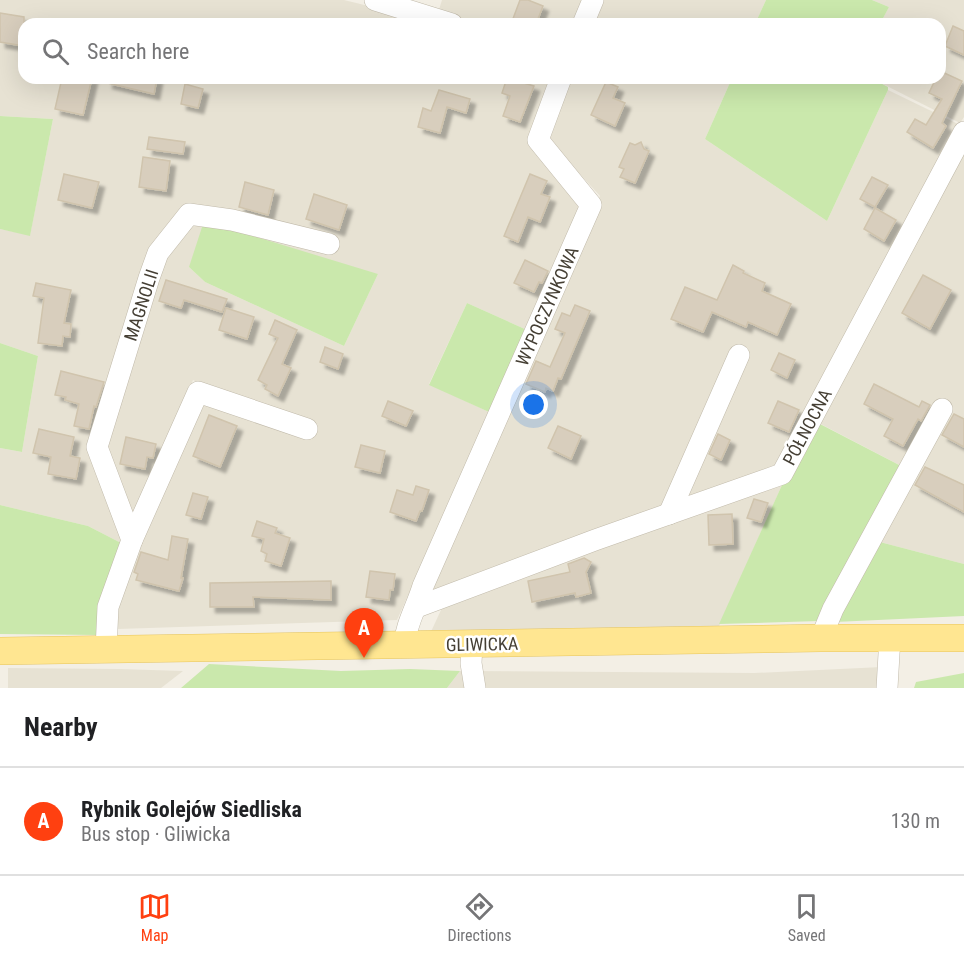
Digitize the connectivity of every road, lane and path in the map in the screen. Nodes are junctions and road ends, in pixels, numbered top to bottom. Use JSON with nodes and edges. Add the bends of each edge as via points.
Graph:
{"nodes":[{"id":1,"x":375,"y":0,"type":"edge"},
{"id":2,"x":593,"y":0,"type":"edge"},
{"id":3,"x":433,"y":18,"type":"edge"},
{"id":4,"x":586,"y":18,"type":"edge"},
{"id":5,"x":559,"y":84,"type":"edge"},
{"id":6,"x":964,"y":132,"type":"edge"},
{"id":7,"x":329,"y":244,"type":"dead end"},
{"id":8,"x":739,"y":355,"type":"dead end"},
{"id":9,"x":942,"y":409,"type":"dead end"},
{"id":10,"x":307,"y":429,"type":"dead end"},
{"id":11,"x":669,"y":514,"type":"junction"},
{"id":12,"x":132,"y":540,"type":"junction"},
{"id":13,"x":417,"y":607,"type":"junction"},
{"id":14,"x":821,"y":638,"type":"junction"},
{"id":15,"x":890,"y":638,"type":"junction"},
{"id":16,"x":964,"y":638,"type":"edge"},
{"id":17,"x":472,"y":644,"type":"junction"},
{"id":18,"x":404,"y":645,"type":"junction"},
{"id":19,"x":106,"y":650,"type":"junction"},
{"id":20,"x":0,"y":651,"type":"edge"},
{"id":21,"x":475,"y":688,"type":"edge"},
{"id":22,"x":887,"y":688,"type":"edge"}],
"edges":[{"from":1,"to":3,"type":"street"},
{"from":2,"to":4,"type":"street"},
{"from":5,"to":13,"type":"street","name":"WYPOCZYNKOWA","via":[[538,140],[591,205]]},
{"from":6,"to":11,"type":"street","name":"PÓŁNOCNA","via":[[782,474]]},
{"from":7,"to":12,"type":"street","name":"MAGNOLII","via":[[232,220],[189,214],[158,253],[97,447]]},
{"from":8,"to":11,"type":"street"},
{"from":9,"to":14,"type":"street"},
{"from":10,"to":12,"type":"street","via":[[198,392]]},
{"from":11,"to":13,"type":"street","name":"PÓŁNOCNA"},
{"from":12,"to":19,"type":"street","via":[[108,607]]},
{"from":13,"to":18,"type":"street","name":"WYPOCZYNKOWA"},
{"from":14,"to":15,"type":"main road","name":"GLIWICKA"},
{"from":14,"to":17,"type":"main road","name":"GLIWICKA"},
{"from":15,"to":16,"type":"main road","name":"GLIWICKA"},
{"from":15,"to":22,"type":"street"},
{"from":17,"to":18,"type":"main road","name":"GLIWICKA"},
{"from":17,"to":21,"type":"street"},
{"from":18,"to":19,"type":"main road","name":"GLIWICKA"},
{"from":19,"to":20,"type":"main road","name":"GLIWICKA"}]}
